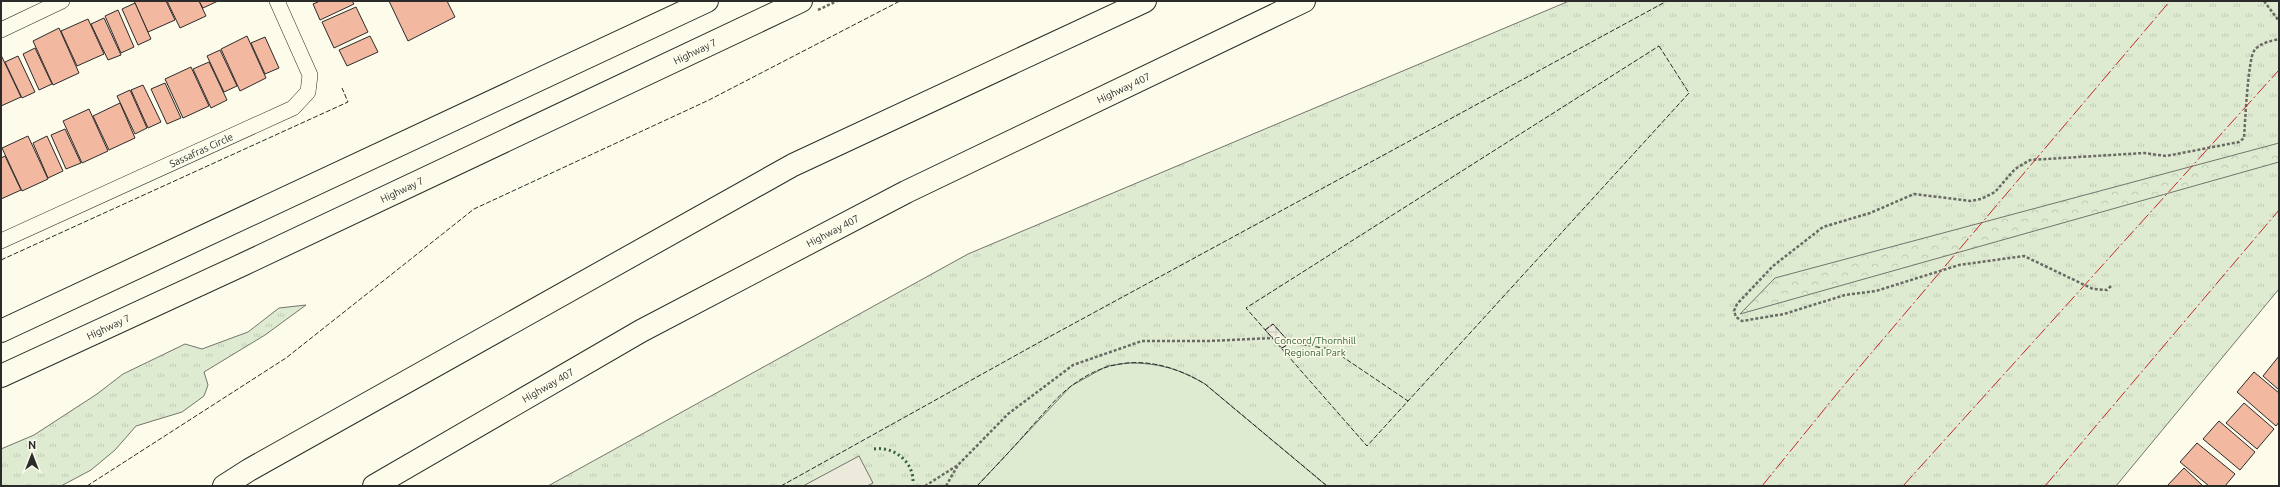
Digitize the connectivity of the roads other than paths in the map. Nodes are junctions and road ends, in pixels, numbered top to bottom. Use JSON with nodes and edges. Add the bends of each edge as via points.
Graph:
{"nodes":[{"id":1,"x":62,"y":1,"type":"edge"},
{"id":2,"x":277,"y":1,"type":"edge"},
{"id":3,"x":707,"y":1,"type":"edge"},
{"id":4,"x":801,"y":1,"type":"edge"},
{"id":5,"x":1145,"y":1,"type":"edge"},
{"id":6,"x":1304,"y":1,"type":"edge"},
{"id":7,"x":1,"y":30,"type":"edge"},
{"id":8,"x":1,"y":241,"type":"edge"},
{"id":9,"x":1,"y":331,"type":"edge"},
{"id":10,"x":1,"y":376,"type":"edge"},
{"id":11,"x":224,"y":486,"type":"edge"},
{"id":12,"x":374,"y":486,"type":"edge"}],
"edges":[{"from":1,"to":7,"type":"street"},
{"from":2,"to":8,"type":"street","name":"Sassafras Circle","via":[[310,75],[308,92],[293,108]]},
{"from":3,"to":9,"type":"main road"},
{"from":4,"to":10,"type":"main road","name":"Highway 7","via":[[252,261]]},
{"from":5,"to":11,"type":"main road","via":[[793,165]]},
{"from":6,"to":12,"type":"main road","name":"Highway 407","via":[[906,192],[641,331]]}]}
